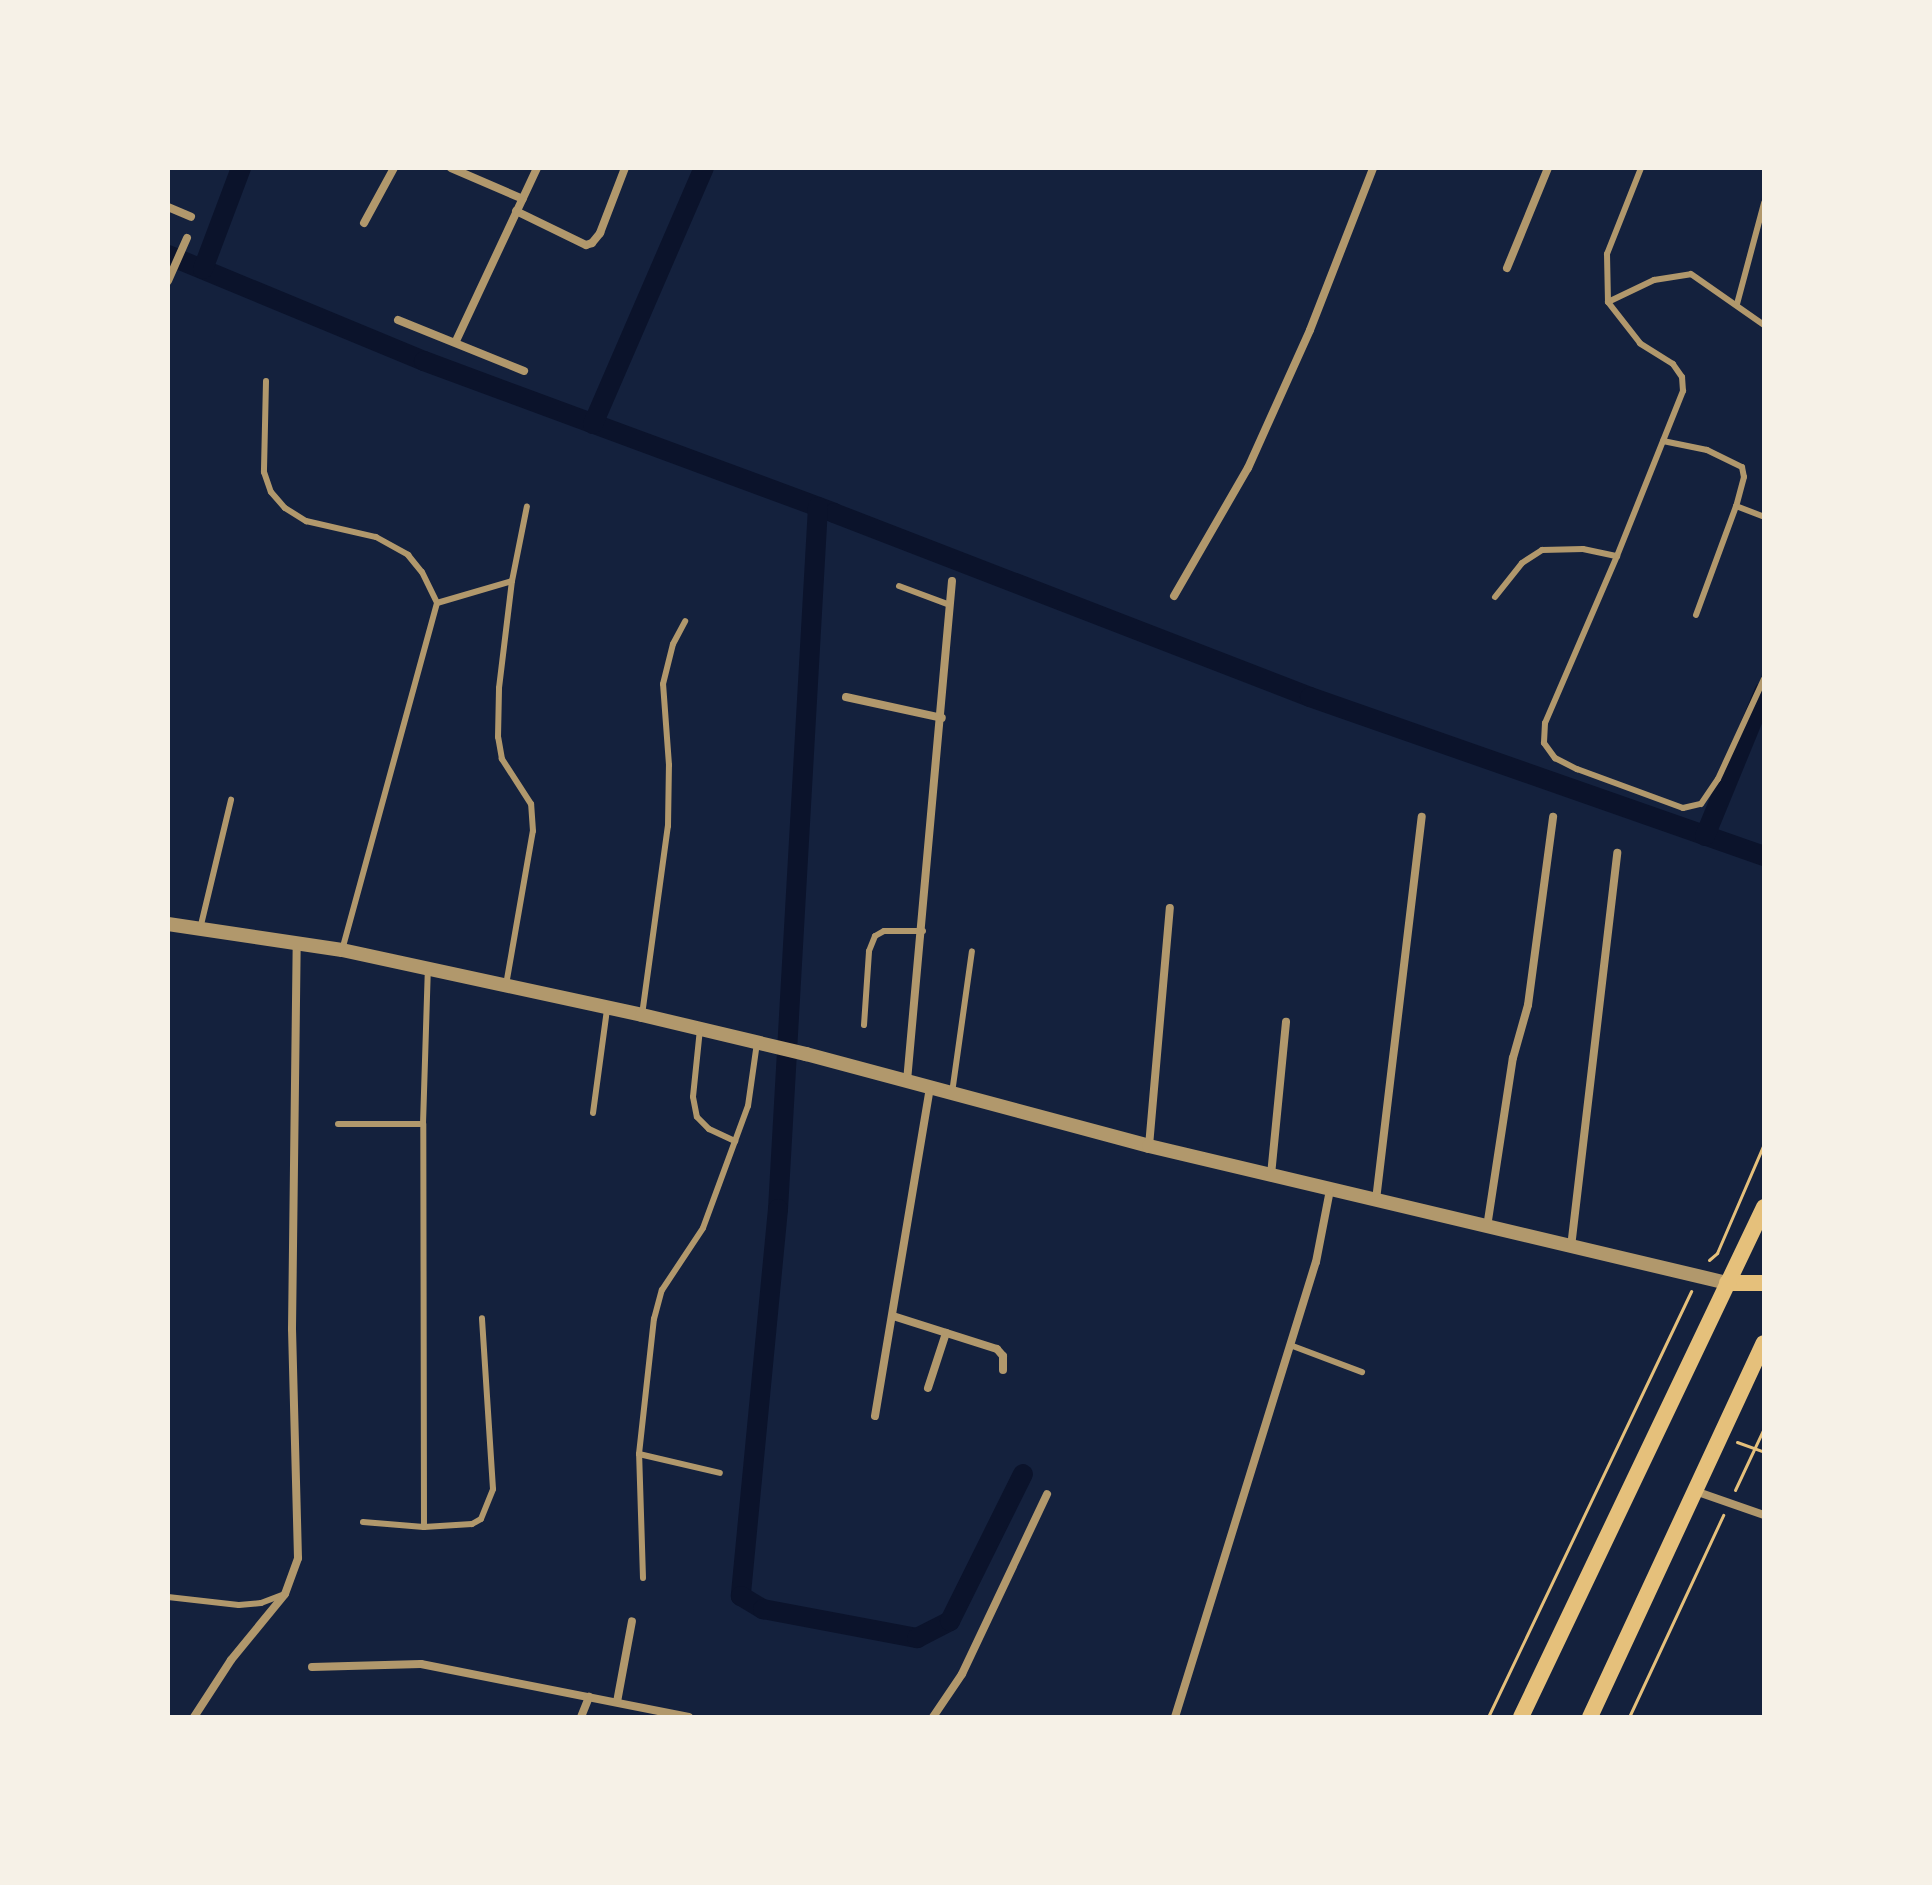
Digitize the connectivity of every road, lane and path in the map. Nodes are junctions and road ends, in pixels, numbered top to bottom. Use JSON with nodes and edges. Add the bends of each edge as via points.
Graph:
{"nodes":[{"id":1,"x":394,"y":168,"type":"edge"},
{"id":2,"x":451,"y":168,"type":"edge"},
{"id":3,"x":537,"y":168,"type":"edge"},
{"id":4,"x":625,"y":168,"type":"edge"},
{"id":5,"x":1373,"y":168,"type":"edge"},
{"id":6,"x":1548,"y":168,"type":"edge"},
{"id":7,"x":1641,"y":168,"type":"edge"},
{"id":8,"x":523,"y":199,"type":"junction"},
{"id":9,"x":1764,"y":203,"type":"edge"},
{"id":10,"x":168,"y":207,"type":"edge"},
{"id":11,"x":516,"y":211,"type":"junction"},
{"id":12,"x":191,"y":217,"type":"dead end"},
{"id":13,"x":364,"y":223,"type":"dead end"},
{"id":14,"x":187,"y":238,"type":"dead end"},
{"id":15,"x":1507,"y":268,"type":"dead end"},
{"id":16,"x":168,"y":281,"type":"edge"},
{"id":17,"x":1608,"y":302,"type":"junction"},
{"id":18,"x":1737,"y":304,"type":"junction"},
{"id":19,"x":398,"y":320,"type":"dead end"},
{"id":20,"x":1764,"y":325,"type":"edge"},
{"id":21,"x":456,"y":341,"type":"junction"},
{"id":22,"x":524,"y":371,"type":"dead end"},
{"id":23,"x":266,"y":381,"type":"dead end"},
{"id":24,"x":1663,"y":441,"type":"junction"},
{"id":25,"x":527,"y":506,"type":"dead end"},
{"id":26,"x":1736,"y":506,"type":"junction"},
{"id":27,"x":1764,"y":517,"type":"edge"},
{"id":28,"x":1617,"y":556,"type":"junction"},
{"id":29,"x":512,"y":581,"type":"junction"},
{"id":30,"x":952,"y":581,"type":"dead end"},
{"id":31,"x":899,"y":586,"type":"dead end"},
{"id":32,"x":1174,"y":596,"type":"dead end"},
{"id":33,"x":1495,"y":597,"type":"dead end"},
{"id":34,"x":437,"y":603,"type":"junction"},
{"id":35,"x":950,"y":605,"type":"junction"},
{"id":36,"x":1696,"y":615,"type":"dead end"},
{"id":37,"x":685,"y":621,"type":"dead end"},
{"id":38,"x":1764,"y":679,"type":"edge"},
{"id":39,"x":846,"y":697,"type":"dead end"},
{"id":40,"x":942,"y":718,"type":"junction"},
{"id":41,"x":231,"y":800,"type":"dead end"},
{"id":42,"x":1422,"y":817,"type":"dead end"},
{"id":43,"x":1553,"y":817,"type":"dead end"},
{"id":44,"x":1617,"y":853,"type":"dead end"},
{"id":45,"x":1170,"y":908,"type":"dead end"},
{"id":46,"x":168,"y":924,"type":"edge"},
{"id":47,"x":200,"y":929,"type":"junction"},
{"id":48,"x":923,"y":931,"type":"junction"},
{"id":49,"x":297,"y":943,"type":"junction"},
{"id":50,"x":342,"y":950,"type":"junction"},
{"id":51,"x":972,"y":951,"type":"dead end"},
{"id":52,"x":428,"y":968,"type":"junction"},
{"id":53,"x":506,"y":985,"type":"junction"},
{"id":54,"x":607,"y":1008,"type":"junction"},
{"id":55,"x":642,"y":1015,"type":"junction"},
{"id":56,"x":1286,"y":1022,"type":"dead end"},
{"id":57,"x":864,"y":1025,"type":"dead end"},
{"id":58,"x":700,"y":1029,"type":"junction"},
{"id":59,"x":757,"y":1043,"type":"junction"},
{"id":60,"x":907,"y":1081,"type":"junction"},
{"id":61,"x":930,"y":1087,"type":"junction"},
{"id":62,"x":952,"y":1093,"type":"junction"},
{"id":63,"x":593,"y":1113,"type":"dead end"},
{"id":64,"x":338,"y":1124,"type":"dead end"},
{"id":65,"x":423,"y":1124,"type":"junction"},
{"id":66,"x":735,"y":1141,"type":"junction"},
{"id":67,"x":1764,"y":1144,"type":"edge"},
{"id":68,"x":1149,"y":1146,"type":"junction"},
{"id":69,"x":1271,"y":1175,"type":"junction"},
{"id":70,"x":1330,"y":1190,"type":"junction"},
{"id":71,"x":1376,"y":1201,"type":"junction"},
{"id":72,"x":1764,"y":1207,"type":"edge"},
{"id":73,"x":1487,"y":1227,"type":"junction"},
{"id":74,"x":1571,"y":1247,"type":"junction"},
{"id":75,"x":1711,"y":1258,"type":"dead end"},
{"id":76,"x":1727,"y":1283,"type":"junction"},
{"id":77,"x":1764,"y":1283,"type":"edge"},
{"id":78,"x":1685,"y":1299,"type":"dead end"},
{"id":79,"x":893,"y":1316,"type":"junction"},
{"id":80,"x":482,"y":1318,"type":"dead end"},
{"id":81,"x":946,"y":1333,"type":"junction"},
{"id":82,"x":1764,"y":1343,"type":"edge"},
{"id":83,"x":1290,"y":1345,"type":"junction"},
{"id":84,"x":1003,"y":1370,"type":"dead end"},
{"id":85,"x":1362,"y":1372,"type":"dead end"},
{"id":86,"x":928,"y":1388,"type":"dead end"},
{"id":87,"x":875,"y":1416,"type":"dead end"},
{"id":88,"x":1764,"y":1428,"type":"edge"},
{"id":89,"x":1721,"y":1437,"type":"junction"},
{"id":90,"x":1755,"y":1449,"type":"junction"},
{"id":91,"x":1764,"y":1452,"type":"edge"},
{"id":92,"x":639,"y":1454,"type":"junction"},
{"id":93,"x":720,"y":1473,"type":"dead end"},
{"id":94,"x":1695,"y":1491,"type":"junction"},
{"id":95,"x":1047,"y":1494,"type":"dead end"},
{"id":96,"x":1729,"y":1504,"type":"junction"},
{"id":97,"x":1764,"y":1515,"type":"edge"},
{"id":98,"x":363,"y":1522,"type":"dead end"},
{"id":99,"x":424,"y":1527,"type":"junction"},
{"id":100,"x":643,"y":1578,"type":"dead end"},
{"id":101,"x":285,"y":1594,"type":"junction"},
{"id":102,"x":168,"y":1597,"type":"edge"},
{"id":103,"x":632,"y":1621,"type":"dead end"},
{"id":104,"x":312,"y":1667,"type":"dead end"},
{"id":105,"x":589,"y":1697,"type":"junction"},
{"id":106,"x":617,"y":1702,"type":"junction"},
{"id":107,"x":194,"y":1717,"type":"edge"},
{"id":108,"x":581,"y":1717,"type":"edge"},
{"id":109,"x":689,"y":1717,"type":"edge"},
{"id":110,"x":933,"y":1717,"type":"edge"},
{"id":111,"x":1175,"y":1717,"type":"edge"},
{"id":112,"x":1488,"y":1717,"type":"edge"},
{"id":113,"x":1521,"y":1717,"type":"edge"},
{"id":114,"x":1590,"y":1717,"type":"edge"},
{"id":115,"x":1629,"y":1717,"type":"edge"}],
"edges":[{"from":1,"to":13,"type":"street"},
{"from":2,"to":8,"type":"street"},
{"from":3,"to":8,"type":"street"},
{"from":4,"to":11,"type":"street","via":[[592,243],[586,245]]},
{"from":5,"to":32,"type":"street","via":[[1310,330],[1248,468]]},
{"from":6,"to":15,"type":"street"},
{"from":7,"to":17,"type":"lane","via":[[1607,254]]},
{"from":8,"to":11,"type":"street"},
{"from":9,"to":18,"type":"lane"},
{"from":10,"to":12,"type":"street"},
{"from":11,"to":21,"type":"street"},
{"from":14,"to":16,"type":"street"},
{"from":17,"to":18,"type":"lane","via":[[1654,280],[1691,274]]},
{"from":17,"to":24,"type":"lane","via":[[1640,343],[1673,364],[1682,377],[1683,391]]},
{"from":18,"to":20,"type":"lane"},
{"from":19,"to":21,"type":"street"},
{"from":21,"to":22,"type":"street"},
{"from":23,"to":34,"type":"lane","via":[[264,472],[271,492],[306,521],[376,537],[408,555]]},
{"from":24,"to":26,"type":"lane","via":[[1707,450],[1742,467]]},
{"from":24,"to":28,"type":"lane"},
{"from":25,"to":29,"type":"lane"},
{"from":26,"to":27,"type":"lane"},
{"from":26,"to":36,"type":"lane"},
{"from":28,"to":33,"type":"lane","via":[[1570,548],[1542,550],[1522,563]]},
{"from":28,"to":38,"type":"lane","via":[[1545,723],[1544,743],[1555,758],[1683,808],[1701,804]]},
{"from":29,"to":34,"type":"lane"},
{"from":29,"to":53,"type":"lane","via":[[498,737],[502,759],[531,804],[533,831]]},
{"from":30,"to":35,"type":"street"},
{"from":31,"to":35,"type":"lane"},
{"from":34,"to":50,"type":"lane"},
{"from":35,"to":40,"type":"street"},
{"from":37,"to":55,"type":"lane","via":[[663,684],[668,826]]},
{"from":39,"to":40,"type":"street"},
{"from":40,"to":48,"type":"street"},
{"from":41,"to":47,"type":"lane"},
{"from":42,"to":71,"type":"street"},
{"from":43,"to":73,"type":"street","via":[[1528,1005],[1513,1058]]},
{"from":44,"to":74,"type":"street"},
{"from":45,"to":68,"type":"street"},
{"from":46,"to":47,"type":"street"},
{"from":47,"to":49,"type":"street"},
{"from":48,"to":57,"type":"lane","via":[[884,931],[875,936],[869,951]]},
{"from":48,"to":60,"type":"street"},
{"from":49,"to":50,"type":"street"},
{"from":49,"to":101,"type":"street","via":[[292,1329],[298,1558]]},
{"from":50,"to":52,"type":"street"},
{"from":51,"to":62,"type":"lane"},
{"from":52,"to":53,"type":"street"},
{"from":52,"to":65,"type":"lane"},
{"from":53,"to":54,"type":"street"},
{"from":54,"to":55,"type":"street"},
{"from":54,"to":63,"type":"lane"},
{"from":55,"to":58,"type":"street"},
{"from":56,"to":69,"type":"street"},
{"from":58,"to":59,"type":"street"},
{"from":58,"to":66,"type":"lane","via":[[693,1097],[697,1117]]},
{"from":59,"to":60,"type":"street"},
{"from":59,"to":66,"type":"lane","via":[[748,1106]]},
{"from":60,"to":61,"type":"street"},
{"from":61,"to":62,"type":"street"},
{"from":61,"to":79,"type":"street"},
{"from":62,"to":68,"type":"street"},
{"from":64,"to":65,"type":"lane"},
{"from":65,"to":99,"type":"lane"},
{"from":66,"to":92,"type":"lane","via":[[703,1228],[662,1290]]},
{"from":67,"to":75,"type":"path"},
{"from":68,"to":69,"type":"street"},
{"from":69,"to":70,"type":"street"},
{"from":70,"to":71,"type":"street"},
{"from":70,"to":83,"type":"street","via":[[1316,1262]]},
{"from":71,"to":73,"type":"street"},
{"from":72,"to":76,"type":"main road"},
{"from":73,"to":74,"type":"street"},
{"from":74,"to":76,"type":"street"},
{"from":76,"to":77,"type":"main road"},
{"from":76,"to":113,"type":"main road"},
{"from":78,"to":112,"type":"path"},
{"from":79,"to":81,"type":"street"},
{"from":79,"to":87,"type":"street"},
{"from":80,"to":99,"type":"lane","via":[[493,1489],[481,1519],[472,1524]]},
{"from":81,"to":84,"type":"street","via":[[997,1349]]},
{"from":81,"to":86,"type":"street"},
{"from":82,"to":89,"type":"main road"},
{"from":83,"to":85,"type":"lane"},
{"from":83,"to":111,"type":"street"},
{"from":88,"to":90,"type":"path"},
{"from":89,"to":90,"type":"path"},
{"from":89,"to":94,"type":"main road"},
{"from":90,"to":91,"type":"path"},
{"from":90,"to":96,"type":"path"},
{"from":92,"to":93,"type":"lane"},
{"from":92,"to":100,"type":"lane"},
{"from":94,"to":96,"type":"street"},
{"from":94,"to":114,"type":"main road"},
{"from":95,"to":110,"type":"street","via":[[962,1674]]},
{"from":96,"to":97,"type":"street"},
{"from":96,"to":115,"type":"path"},
{"from":98,"to":99,"type":"lane"},
{"from":101,"to":102,"type":"lane","via":[[239,1605]]},
{"from":101,"to":107,"type":"street","via":[[231,1660]]},
{"from":103,"to":106,"type":"street"},
{"from":104,"to":105,"type":"street","via":[[421,1664]]},
{"from":105,"to":106,"type":"street"},
{"from":105,"to":108,"type":"street"},
{"from":106,"to":109,"type":"street"}]}
